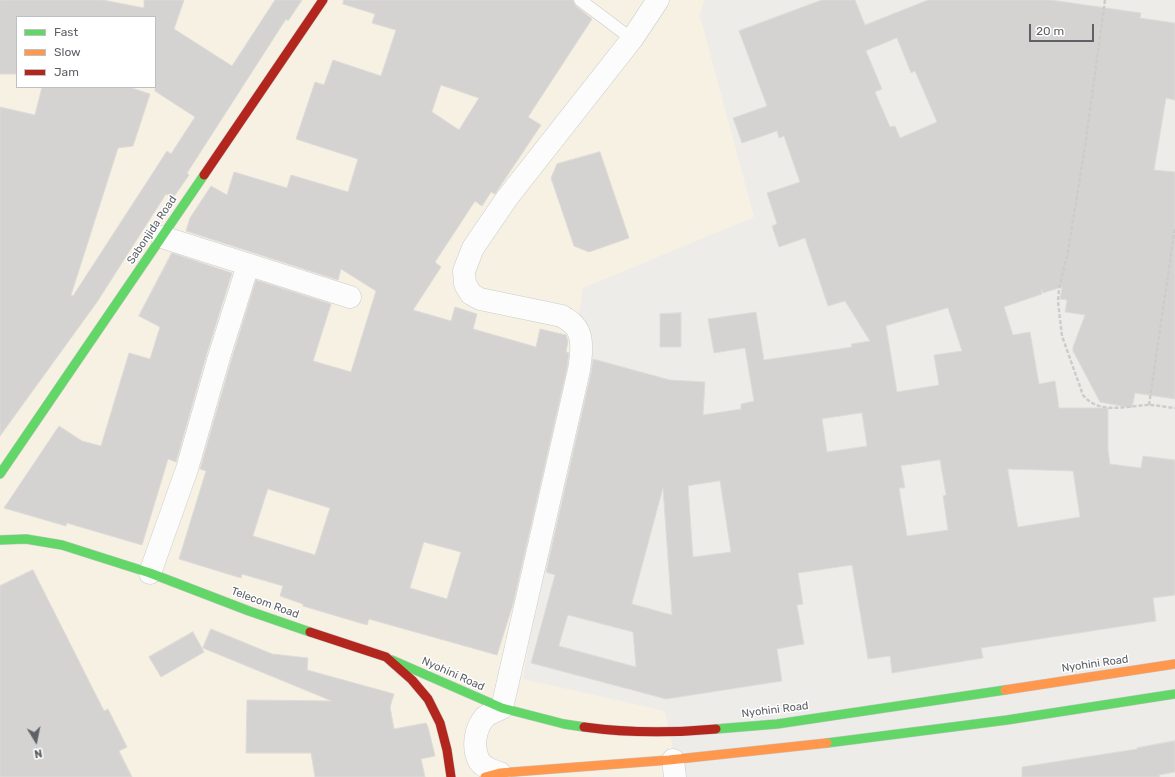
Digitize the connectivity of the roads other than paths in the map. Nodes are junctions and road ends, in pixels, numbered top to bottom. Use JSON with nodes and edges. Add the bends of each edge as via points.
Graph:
{"nodes":[{"id":1,"x":323,"y":0,"type":"edge"},
{"id":2,"x":580,"y":0,"type":"edge"},
{"id":3,"x":658,"y":0,"type":"edge"},
{"id":4,"x":632,"y":39,"type":"junction"},
{"id":5,"x":162,"y":237,"type":"junction"},
{"id":6,"x":248,"y":265,"type":"junction"},
{"id":7,"x":350,"y":297,"type":"dead end"},
{"id":8,"x":0,"y":474,"type":"edge"},
{"id":9,"x":0,"y":540,"type":"edge"},
{"id":10,"x":150,"y":573,"type":"junction"},
{"id":11,"x":386,"y":658,"type":"junction"},
{"id":12,"x":1175,"y":664,"type":"edge"},
{"id":13,"x":1175,"y":694,"type":"edge"},
{"id":14,"x":502,"y":708,"type":"junction"},
{"id":15,"x":674,"y":769,"type":"edge"},
{"id":16,"x":493,"y":775,"type":"edge"},
{"id":17,"x":451,"y":777,"type":"edge"}],
"edges":[{"from":1,"to":5,"type":"main road","name":"Sabonjida Road"},
{"from":2,"to":4,"type":"lane"},
{"from":3,"to":4,"type":"street"},
{"from":4,"to":14,"type":"street","via":[[507,198],[473,248],[464,271],[465,284],[471,294],[480,299],[562,316],[574,324],[580,337],[582,352]]},
{"from":5,"to":6,"type":"street"},
{"from":5,"to":8,"type":"main road","name":"Sabonjida Road"},
{"from":6,"to":7,"type":"street"},
{"from":6,"to":10,"type":"street","via":[[187,469]]},
{"from":9,"to":10,"type":"main road","name":"Telecom Road","via":[[26,539],[62,545]]},
{"from":10,"to":11,"type":"main road","name":"Telecom Road"},
{"from":11,"to":14,"type":"main road","name":"Nyohini Road"},
{"from":11,"to":17,"type":"main road","name":"Telecom Road","via":[[412,680],[428,699],[440,723]]},
{"from":12,"to":14,"type":"main road","name":"Nyohini Road","via":[[777,724],[684,732],[600,729],[564,724]]},
{"from":13,"to":15,"type":"main road"},
{"from":14,"to":16,"type":"street","via":[[487,716],[476,731],[480,761]]},
{"from":15,"to":16,"type":"main road"}]}
